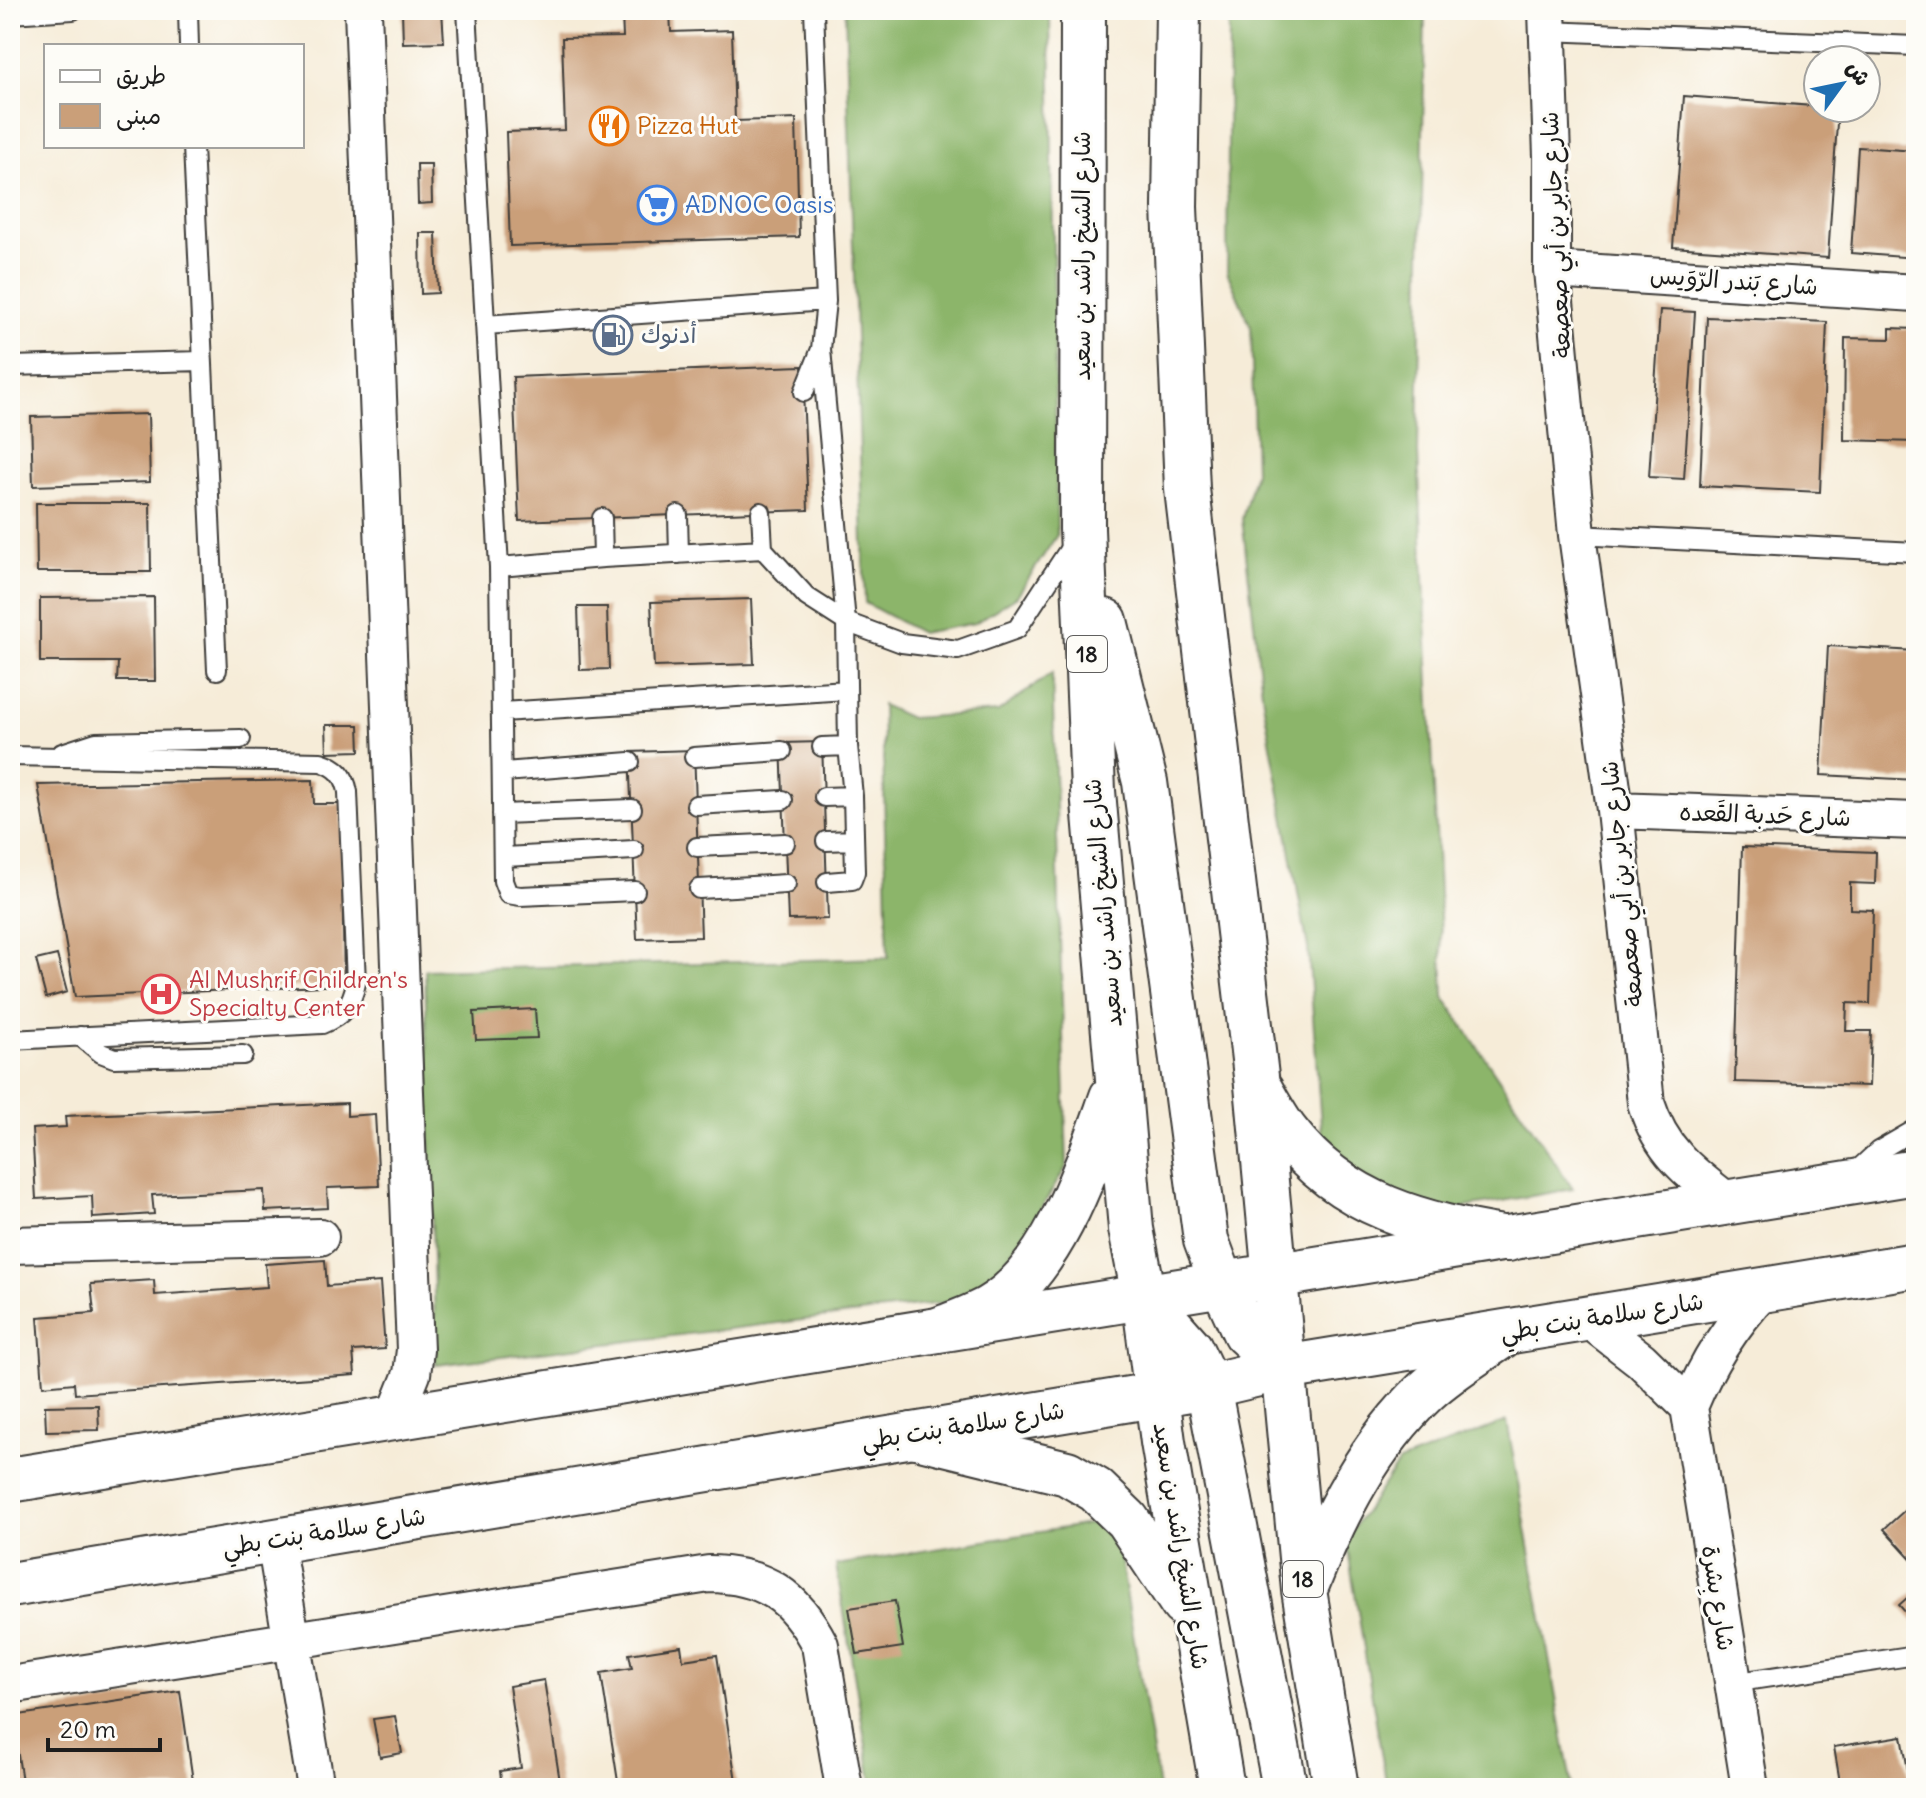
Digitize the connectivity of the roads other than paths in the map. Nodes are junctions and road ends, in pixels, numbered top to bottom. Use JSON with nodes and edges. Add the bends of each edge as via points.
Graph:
{"nodes":[{"id":1,"x":73,"y":10,"type":"edge"},
{"id":2,"x":188,"y":10,"type":"edge"},
{"id":3,"x":363,"y":10,"type":"edge"},
{"id":4,"x":467,"y":10,"type":"edge"},
{"id":5,"x":814,"y":10,"type":"edge"},
{"id":6,"x":1083,"y":10,"type":"edge"},
{"id":7,"x":1178,"y":10,"type":"edge"},
{"id":8,"x":10,"y":14,"type":"edge"},
{"id":9,"x":1547,"y":21,"type":"edge"},
{"id":10,"x":189,"y":44,"type":"edge"},
{"id":11,"x":1916,"y":46,"type":"edge"},
{"id":12,"x":193,"y":148,"type":"edge"},
{"id":13,"x":1552,"y":270,"type":"junction"},
{"id":14,"x":1916,"y":293,"type":"edge"},
{"id":15,"x":826,"y":301,"type":"junction"},
{"id":16,"x":485,"y":325,"type":"junction"},
{"id":17,"x":821,"y":349,"type":"junction"},
{"id":18,"x":202,"y":361,"type":"junction"},
{"id":19,"x":10,"y":366,"type":"edge"},
{"id":20,"x":804,"y":392,"type":"dead end"},
{"id":21,"x":761,"y":512,"type":"dead end"},
{"id":22,"x":678,"y":515,"type":"dead end"},
{"id":23,"x":602,"y":518,"type":"dead end"},
{"id":24,"x":1082,"y":529,"type":"junction"},
{"id":25,"x":1577,"y":535,"type":"junction"},
{"id":26,"x":763,"y":549,"type":"junction"},
{"id":27,"x":1916,"y":552,"type":"edge"},
{"id":28,"x":679,"y":554,"type":"junction"},
{"id":29,"x":603,"y":558,"type":"junction"},
{"id":30,"x":499,"y":567,"type":"junction"},
{"id":31,"x":846,"y":622,"type":"junction"},
{"id":32,"x":217,"y":670,"type":"dead end"},
{"id":33,"x":847,"y":690,"type":"junction"},
{"id":34,"x":502,"y":712,"type":"junction"},
{"id":35,"x":241,"y":739,"type":"dead end"},
{"id":36,"x":848,"y":746,"type":"junction"},
{"id":37,"x":822,"y":747,"type":"dead end"},
{"id":38,"x":782,"y":751,"type":"dead end"},
{"id":39,"x":10,"y":756,"type":"edge"},
{"id":40,"x":55,"y":757,"type":"junction"},
{"id":41,"x":694,"y":757,"type":"dead end"},
{"id":42,"x":630,"y":762,"type":"dead end"},
{"id":43,"x":504,"y":772,"type":"junction"},
{"id":44,"x":853,"y":796,"type":"junction"},
{"id":45,"x":824,"y":797,"type":"dead end"},
{"id":46,"x":783,"y":800,"type":"dead end"},
{"id":47,"x":696,"y":805,"type":"dead end"},
{"id":48,"x":632,"y":809,"type":"dead end"},
{"id":49,"x":1615,"y":810,"type":"junction"},
{"id":50,"x":502,"y":814,"type":"junction"},
{"id":51,"x":1916,"y":821,"type":"edge"},
{"id":52,"x":853,"y":840,"type":"junction"},
{"id":53,"x":826,"y":841,"type":"dead end"},
{"id":54,"x":785,"y":843,"type":"dead end"},
{"id":55,"x":697,"y":847,"type":"dead end"},
{"id":56,"x":634,"y":850,"type":"dead end"},
{"id":57,"x":505,"y":857,"type":"junction"},
{"id":58,"x":827,"y":882,"type":"dead end"},
{"id":59,"x":786,"y":884,"type":"dead end"},
{"id":60,"x":699,"y":889,"type":"dead end"},
{"id":61,"x":635,"y":891,"type":"dead end"},
{"id":62,"x":80,"y":1036,"type":"junction"},
{"id":63,"x":10,"y":1040,"type":"edge"},
{"id":64,"x":243,"y":1055,"type":"dead end"},
{"id":65,"x":1117,"y":1084,"type":"junction"},
{"id":66,"x":1257,"y":1085,"type":"junction"},
{"id":67,"x":1916,"y":1129,"type":"edge"},
{"id":68,"x":1916,"y":1172,"type":"edge"},
{"id":69,"x":1844,"y":1184,"type":"junction"},
{"id":70,"x":1728,"y":1202,"type":"junction"},
{"id":71,"x":320,"y":1237,"type":"dead end"},
{"id":72,"x":1508,"y":1239,"type":"junction"},
{"id":73,"x":10,"y":1245,"type":"edge"},
{"id":74,"x":1916,"y":1265,"type":"edge"},
{"id":75,"x":1275,"y":1278,"type":"junction"},
{"id":76,"x":1222,"y":1283,"type":"junction"},
{"id":77,"x":1763,"y":1291,"type":"junction"},
{"id":78,"x":1144,"y":1296,"type":"junction"},
{"id":79,"x":1588,"y":1319,"type":"junction"},
{"id":80,"x":943,"y":1328,"type":"junction"},
{"id":81,"x":1506,"y":1333,"type":"junction"},
{"id":82,"x":1284,"y":1368,"type":"junction"},
{"id":83,"x":1208,"y":1386,"type":"junction"},
{"id":84,"x":1157,"y":1395,"type":"junction"},
{"id":85,"x":1689,"y":1407,"type":"junction"},
{"id":86,"x":394,"y":1419,"type":"junction"},
{"id":87,"x":912,"y":1435,"type":"junction"},
{"id":88,"x":13,"y":1477,"type":"edge"},
{"id":89,"x":275,"y":1541,"type":"junction"},
{"id":90,"x":10,"y":1585,"type":"edge"},
{"id":91,"x":1304,"y":1590,"type":"junction"},
{"id":92,"x":1193,"y":1619,"type":"junction"},
{"id":93,"x":291,"y":1640,"type":"junction"},
{"id":94,"x":1916,"y":1655,"type":"edge"},
{"id":95,"x":1732,"y":1683,"type":"junction"},
{"id":96,"x":10,"y":1685,"type":"edge"},
{"id":97,"x":316,"y":1788,"type":"edge"},
{"id":98,"x":844,"y":1788,"type":"edge"},
{"id":99,"x":1222,"y":1788,"type":"edge"},
{"id":100,"x":1285,"y":1788,"type":"edge"},
{"id":101,"x":1336,"y":1788,"type":"edge"},
{"id":102,"x":1750,"y":1788,"type":"edge"}],
"edges":[{"from":1,"to":8,"type":"lane"},
{"from":2,"to":10,"type":"lane"},
{"from":3,"to":86,"type":"street","via":[[415,1350],[405,1398]]},
{"from":4,"to":16,"type":"lane"},
{"from":5,"to":15,"type":"lane"},
{"from":6,"to":24,"type":"main road","name":"شارع الشيخ راشد بن سعيد","number":"18"},
{"from":7,"to":66,"type":"main road","number":"18","via":[[1175,207],[1187,489]]},
{"from":9,"to":11,"type":"lane","name":"شارع جابر بن أبي صعصعة"},
{"from":9,"to":13,"type":"street","name":"شارع جابر بن أبي صعصعة"},
{"from":12,"to":18,"type":"lane"},
{"from":13,"to":14,"type":"street","name":"شارع بَندر الرّوَيس"},
{"from":13,"to":25,"type":"street","name":"شارع جابر بن أبي صعصعة"},
{"from":15,"to":16,"type":"lane"},
{"from":15,"to":17,"type":"lane"},
{"from":16,"to":30,"type":"lane"},
{"from":17,"to":20,"type":"lane"},
{"from":17,"to":31,"type":"lane"},
{"from":18,"to":19,"type":"lane"},
{"from":18,"to":32,"type":"lane"},
{"from":21,"to":26,"type":"lane"},
{"from":22,"to":28,"type":"lane"},
{"from":23,"to":29,"type":"lane"},
{"from":24,"to":31,"type":"lane","via":[[1017,629],[958,650],[902,643]]},
{"from":24,"to":65,"type":"main road","name":"شارع الشيخ راشد بن سعيد","number":"18","via":[[1093,791]]},
{"from":24,"to":76,"type":"main road","via":[[1145,782],[1206,1240]]},
{"from":25,"to":27,"type":"lane"},
{"from":25,"to":49,"type":"street","name":"شارع جابر بن أبي صعصعة"},
{"from":26,"to":28,"type":"lane"},
{"from":26,"to":31,"type":"lane","via":[[807,597]]},
{"from":28,"to":29,"type":"lane"},
{"from":29,"to":30,"type":"lane"},
{"from":30,"to":34,"type":"lane"},
{"from":31,"to":33,"type":"lane"},
{"from":33,"to":34,"type":"lane"},
{"from":33,"to":36,"type":"lane"},
{"from":34,"to":43,"type":"lane"},
{"from":35,"to":40,"type":"lane","via":[[96,742]]},
{"from":36,"to":37,"type":"lane"},
{"from":36,"to":44,"type":"lane"},
{"from":38,"to":41,"type":"lane"},
{"from":39,"to":40,"type":"lane"},
{"from":40,"to":62,"type":"lane","via":[[321,762],[340,772],[348,792],[356,983],[346,1009],[322,1024]]},
{"from":42,"to":43,"type":"lane"},
{"from":43,"to":50,"type":"lane"},
{"from":44,"to":45,"type":"lane"},
{"from":44,"to":52,"type":"lane"},
{"from":46,"to":47,"type":"lane"},
{"from":48,"to":50,"type":"lane"},
{"from":49,"to":51,"type":"street","name":"شارع حَدبة القَعده"},
{"from":49,"to":70,"type":"street","name":"شارع جابر بن أبي صعصعة","via":[[1646,1103],[1676,1160]]},
{"from":50,"to":57,"type":"lane"},
{"from":52,"to":53,"type":"lane"},
{"from":52,"to":58,"type":"lane","via":[[852,880]]},
{"from":54,"to":55,"type":"lane"},
{"from":56,"to":57,"type":"lane"},
{"from":57,"to":61,"type":"lane","via":[[508,894]]},
{"from":59,"to":60,"type":"lane"},
{"from":62,"to":63,"type":"lane"},
{"from":62,"to":64,"type":"lane","via":[[114,1058]]},
{"from":65,"to":78,"type":"main road","name":"شارع الشيخ راشد بن سعيد","number":"18","via":[[1131,1229]]},
{"from":65,"to":80,"type":"main road","via":[[1084,1175],[1029,1274],[991,1307]]},
{"from":66,"to":72,"type":"main road","via":[[1288,1133],[1323,1170],[1361,1196],[1407,1218]]},
{"from":66,"to":75,"type":"main road","number":"18"},
{"from":67,"to":69,"type":"lane","via":[[1878,1151]]},
{"from":68,"to":69,"type":"main road"},
{"from":69,"to":70,"type":"main road"},
{"from":70,"to":72,"type":"main road"},
{"from":71,"to":73,"type":"street"},
{"from":72,"to":75,"type":"main road"},
{"from":74,"to":77,"type":"main road","name":"شارع سلامة بنت بطي"},
{"from":75,"to":76,"type":"main road"},
{"from":75,"to":82,"type":"main road","number":"18"},
{"from":76,"to":78,"type":"main road"},
{"from":76,"to":82,"type":"main road","via":[[1245,1333]]},
{"from":77,"to":79,"type":"main road","name":"شارع سلامة بنت بطي"},
{"from":77,"to":85,"type":"street","via":[[1719,1345]]},
{"from":78,"to":80,"type":"main road"},
{"from":78,"to":83,"type":"main road","via":[[1190,1348]]},
{"from":78,"to":84,"type":"main road","name":"شارع الشيخ راشد بن سعيد","number":"18"},
{"from":79,"to":81,"type":"main road","name":"شارع سلامة بنت بطي"},
{"from":79,"to":85,"type":"street"},
{"from":80,"to":86,"type":"main road"},
{"from":81,"to":82,"type":"main road","name":"شارع سلامة بنت بطي"},
{"from":81,"to":91,"type":"main road","via":[[1426,1392],[1387,1435],[1331,1524]]},
{"from":82,"to":83,"type":"main road","name":"شارع سلامة بنت بطي"},
{"from":82,"to":91,"type":"main road","number":"18"},
{"from":83,"to":84,"type":"main road","name":"شارع سلامة بنت بطي"},
{"from":83,"to":100,"type":"main road"},
{"from":84,"to":87,"type":"main road","name":"شارع سلامة بنت بطي"},
{"from":84,"to":92,"type":"main road","name":"شارع الشيخ راشد بن سعيد","number":"18"},
{"from":85,"to":95,"type":"street","name":"شارع بِشرة"},
{"from":86,"to":88,"type":"main road"},
{"from":87,"to":89,"type":"main road","name":"شارع سلامة بنت بطي"},
{"from":87,"to":92,"type":"main road","via":[[1067,1473],[1096,1490],[1127,1520]]},
{"from":89,"to":90,"type":"main road","name":"شارع سلامة بنت بطي"},
{"from":89,"to":93,"type":"street"},
{"from":91,"to":101,"type":"main road","number":"18"},
{"from":92,"to":99,"type":"main road","name":"شارع الشيخ راشد بن سعيد","number":"18"},
{"from":93,"to":96,"type":"street"},
{"from":93,"to":97,"type":"street"},
{"from":93,"to":98,"type":"street","via":[[733,1574],[755,1580],[794,1605],[820,1645]]},
{"from":94,"to":95,"type":"lane"},
{"from":95,"to":102,"type":"street","name":"شارع بِشرة"}]}
